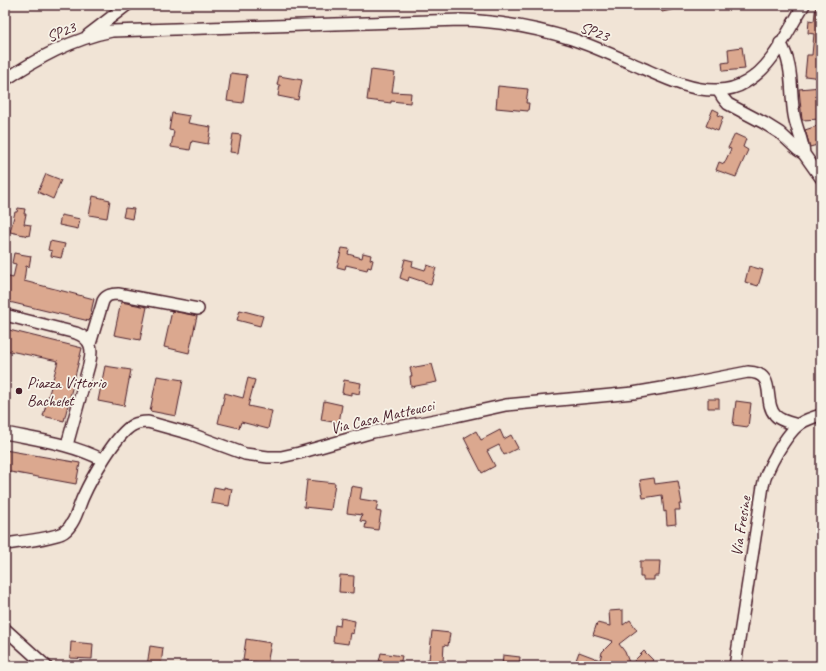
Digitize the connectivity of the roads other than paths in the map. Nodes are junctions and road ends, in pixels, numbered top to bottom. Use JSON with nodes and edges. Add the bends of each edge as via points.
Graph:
{"nodes":[{"id":1,"x":127,"y":5,"type":"edge"},
{"id":2,"x":804,"y":5,"type":"edge"},
{"id":3,"x":83,"y":39,"type":"junction"},
{"id":4,"x":780,"y":43,"type":"junction"},
{"id":5,"x":5,"y":80,"type":"edge"},
{"id":6,"x":718,"y":90,"type":"junction"},
{"id":7,"x":804,"y":154,"type":"junction"},
{"id":8,"x":821,"y":178,"type":"edge"},
{"id":9,"x":198,"y":309,"type":"dead end"},
{"id":10,"x":5,"y":315,"type":"edge"},
{"id":11,"x":90,"y":344,"type":"junction"},
{"id":12,"x":821,"y":415,"type":"edge"},
{"id":13,"x":798,"y":425,"type":"junction"},
{"id":14,"x":5,"y":433,"type":"edge"},
{"id":15,"x":67,"y":445,"type":"junction"},
{"id":16,"x":103,"y":460,"type":"junction"},
{"id":17,"x":5,"y":544,"type":"edge"},
{"id":18,"x":5,"y":629,"type":"edge"},
{"id":19,"x":46,"y":666,"type":"edge"},
{"id":20,"x":735,"y":666,"type":"edge"}],
"edges":[{"from":1,"to":3,"type":"street"},
{"from":2,"to":4,"type":"street","name":"SP23","number":"SP23"},
{"from":3,"to":5,"type":"street","name":"SP23","number":"SP23","via":[[40,58]]},
{"from":3,"to":6,"type":"street","name":"SP23","number":"SP23","via":[[127,30],[440,20],[491,21],[570,39],[678,83]]},
{"from":4,"to":6,"type":"street","name":"SP23","number":"SP23","via":[[765,65],[752,78],[740,86]]},
{"from":4,"to":7,"type":"street","via":[[788,61],[794,116]]},
{"from":6,"to":7,"type":"street","via":[[728,104],[773,128]]},
{"from":7,"to":8,"type":"street"},
{"from":9,"to":11,"type":"street","via":[[111,294],[103,301]]},
{"from":10,"to":11,"type":"street","via":[[76,333],[85,337]]},
{"from":11,"to":15,"type":"street","via":[[89,365]]},
{"from":12,"to":13,"type":"street","name":"Via Fresine"},
{"from":13,"to":16,"type":"street","name":"Via Casa Matteucci","via":[[776,417],[771,407],[765,379],[754,372],[748,372],[633,393],[506,405],[373,432],[280,457],[245,454],[191,434],[141,422],[124,432]]},
{"from":13,"to":20,"type":"street","name":"Via Fresine","via":[[771,462],[765,478]]},
{"from":14,"to":15,"type":"street"},
{"from":15,"to":16,"type":"street"},
{"from":16,"to":17,"type":"street","name":"Via Casa Matteucci","via":[[65,532]]},
{"from":18,"to":19,"type":"street"}]}
